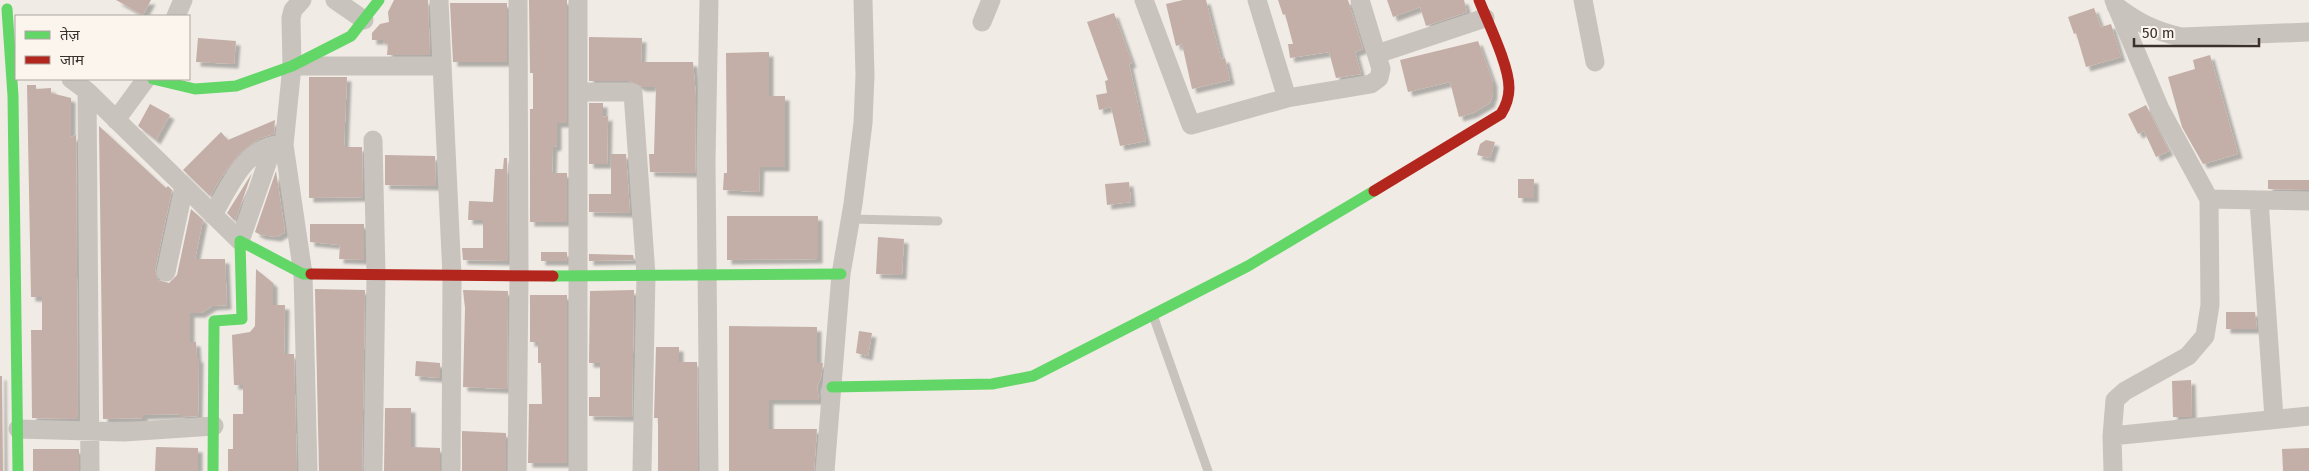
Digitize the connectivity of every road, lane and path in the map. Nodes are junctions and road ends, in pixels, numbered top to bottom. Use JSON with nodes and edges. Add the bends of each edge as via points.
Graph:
{"nodes":[{"id":1,"x":183,"y":0,"type":"edge"},
{"id":2,"x":302,"y":0,"type":"edge"},
{"id":3,"x":335,"y":0,"type":"edge"},
{"id":4,"x":379,"y":0,"type":"edge"},
{"id":5,"x":439,"y":0,"type":"edge"},
{"id":6,"x":518,"y":0,"type":"edge"},
{"id":7,"x":578,"y":0,"type":"edge"},
{"id":8,"x":709,"y":0,"type":"edge"},
{"id":9,"x":863,"y":0,"type":"edge"},
{"id":10,"x":991,"y":0,"type":"edge"},
{"id":11,"x":1144,"y":0,"type":"edge"},
{"id":12,"x":1257,"y":0,"type":"edge"},
{"id":13,"x":1360,"y":0,"type":"edge"},
{"id":14,"x":1479,"y":0,"type":"edge"},
{"id":15,"x":1583,"y":0,"type":"edge"},
{"id":16,"x":2112,"y":2,"type":"edge"},
{"id":17,"x":8,"y":14,"type":"edge"},
{"id":18,"x":176,"y":15,"type":"edge"},
{"id":19,"x":1485,"y":18,"type":"junction"},
{"id":20,"x":364,"y":20,"type":"junction"},
{"id":21,"x":982,"y":22,"type":"dead end"},
{"id":22,"x":2309,"y":32,"type":"edge"},
{"id":23,"x":13,"y":44,"type":"edge"},
{"id":24,"x":1377,"y":54,"type":"junction"},
{"id":25,"x":1596,"y":62,"type":"dead end"},
{"id":26,"x":292,"y":66,"type":"junction"},
{"id":27,"x":442,"y":66,"type":"junction"},
{"id":28,"x":72,"y":80,"type":"edge"},
{"id":29,"x":145,"y":80,"type":"edge"},
{"id":30,"x":157,"y":80,"type":"edge"},
{"id":31,"x":87,"y":91,"type":"junction"},
{"id":32,"x":579,"y":92,"type":"junction"},
{"id":33,"x":1287,"y":98,"type":"junction"},
{"id":34,"x":116,"y":120,"type":"junction"},
{"id":35,"x":373,"y":140,"type":"dead end"},
{"id":36,"x":278,"y":145,"type":"junction"},
{"id":37,"x":184,"y":187,"type":"junction"},
{"id":38,"x":2209,"y":199,"type":"junction"},
{"id":39,"x":2259,"y":200,"type":"junction"},
{"id":40,"x":2309,"y":201,"type":"edge"},
{"id":41,"x":213,"y":215,"type":"junction"},
{"id":42,"x":850,"y":219,"type":"junction"},
{"id":43,"x":938,"y":221,"type":"dead end"},
{"id":44,"x":240,"y":241,"type":"junction"},
{"id":45,"x":166,"y":272,"type":"dead end"},
{"id":46,"x":303,"y":274,"type":"junction"},
{"id":47,"x":841,"y":274,"type":"junction"},
{"id":48,"x":376,"y":275,"type":"junction"},
{"id":49,"x":646,"y":275,"type":"junction"},
{"id":50,"x":707,"y":275,"type":"junction"},
{"id":51,"x":452,"y":276,"type":"junction"},
{"id":52,"x":520,"y":276,"type":"junction"},
{"id":53,"x":577,"y":276,"type":"junction"},
{"id":54,"x":1153,"y":315,"type":"junction"},
{"id":55,"x":9,"y":382,"type":"edge"},
{"id":56,"x":832,"y":387,"type":"junction"},
{"id":57,"x":2309,"y":416,"type":"edge"},
{"id":58,"x":2274,"y":418,"type":"junction"},
{"id":59,"x":214,"y":426,"type":"junction"},
{"id":60,"x":18,"y":429,"type":"junction"},
{"id":61,"x":90,"y":431,"type":"junction"},
{"id":62,"x":2112,"y":436,"type":"junction"},
{"id":63,"x":18,"y":471,"type":"edge"},
{"id":64,"x":90,"y":471,"type":"edge"},
{"id":65,"x":214,"y":471,"type":"edge"},
{"id":66,"x":308,"y":471,"type":"edge"},
{"id":67,"x":374,"y":471,"type":"edge"},
{"id":68,"x":451,"y":471,"type":"edge"},
{"id":69,"x":517,"y":471,"type":"edge"},
{"id":70,"x":578,"y":471,"type":"edge"},
{"id":71,"x":642,"y":471,"type":"edge"},
{"id":72,"x":709,"y":471,"type":"edge"},
{"id":73,"x":826,"y":471,"type":"edge"},
{"id":74,"x":1208,"y":471,"type":"edge"},
{"id":75,"x":2113,"y":471,"type":"edge"}],
"edges":[{"from":1,"to":18,"type":"street"},
{"from":2,"to":26,"type":"street","via":[[291,18]]},
{"from":3,"to":20,"type":"street"},
{"from":4,"to":20,"type":"street"},
{"from":5,"to":27,"type":"street"},
{"from":6,"to":52,"type":"street"},
{"from":7,"to":32,"type":"street"},
{"from":8,"to":50,"type":"street"},
{"from":9,"to":42,"type":"street","via":[[863,123]]},
{"from":10,"to":21,"type":"street"},
{"from":11,"to":33,"type":"street","via":[[1191,125]]},
{"from":12,"to":33,"type":"street"},
{"from":13,"to":24,"type":"street"},
{"from":14,"to":19,"type":"street"},
{"from":15,"to":25,"type":"street"},
{"from":16,"to":22,"type":"street","via":[[2140,24],[2182,38]]},
{"from":16,"to":38,"type":"street","via":[[2160,109]]},
{"from":17,"to":23,"type":"street"},
{"from":19,"to":24,"type":"street"},
{"from":19,"to":54,"type":"street","via":[[1508,78],[1508,103],[1501,114],[1248,266]]},
{"from":20,"to":26,"type":"street","via":[[351,36]]},
{"from":23,"to":55,"type":"street"},
{"from":24,"to":33,"type":"street","via":[[1381,69],[1379,78],[1371,84]]},
{"from":26,"to":27,"type":"street"},
{"from":26,"to":30,"type":"street","via":[[236,86],[195,89]]},
{"from":26,"to":36,"type":"street"},
{"from":27,"to":51,"type":"street"},
{"from":28,"to":31,"type":"street"},
{"from":29,"to":34,"type":"street"},
{"from":31,"to":34,"type":"street"},
{"from":31,"to":61,"type":"street"},
{"from":32,"to":49,"type":"street","via":[[633,93]]},
{"from":32,"to":53,"type":"street"},
{"from":34,"to":37,"type":"street"},
{"from":35,"to":48,"type":"street"},
{"from":36,"to":41,"type":"street","via":[[249,159],[242,166]]},
{"from":36,"to":44,"type":"street"},
{"from":36,"to":46,"type":"street"},
{"from":37,"to":41,"type":"street"},
{"from":37,"to":45,"type":"street"},
{"from":38,"to":39,"type":"street"},
{"from":38,"to":62,"type":"street","via":[[2210,305],[2205,336],[2188,356],[2125,391],[2115,400]]},
{"from":39,"to":40,"type":"street"},
{"from":39,"to":58,"type":"street"},
{"from":41,"to":44,"type":"street"},
{"from":42,"to":43,"type":"lane"},
{"from":42,"to":47,"type":"street"},
{"from":44,"to":46,"type":"street"},
{"from":44,"to":59,"type":"street","via":[[242,319],[214,321]]},
{"from":46,"to":48,"type":"street"},
{"from":46,"to":66,"type":"street"},
{"from":47,"to":50,"type":"street"},
{"from":47,"to":56,"type":"street"},
{"from":48,"to":51,"type":"street"},
{"from":48,"to":67,"type":"street"},
{"from":49,"to":50,"type":"street"},
{"from":49,"to":53,"type":"street"},
{"from":49,"to":71,"type":"street"},
{"from":50,"to":72,"type":"street"},
{"from":51,"to":52,"type":"street"},
{"from":51,"to":68,"type":"street"},
{"from":52,"to":53,"type":"street"},
{"from":52,"to":69,"type":"street"},
{"from":53,"to":70,"type":"street"},
{"from":54,"to":56,"type":"street","via":[[1033,376],[1012,382]]},
{"from":54,"to":74,"type":"lane"},
{"from":55,"to":60,"type":"street"},
{"from":56,"to":73,"type":"street"},
{"from":57,"to":58,"type":"street"},
{"from":58,"to":62,"type":"street"},
{"from":59,"to":61,"type":"street"},
{"from":59,"to":65,"type":"street"},
{"from":60,"to":61,"type":"street"},
{"from":60,"to":63,"type":"street"},
{"from":61,"to":64,"type":"street"},
{"from":62,"to":75,"type":"street"}]}
